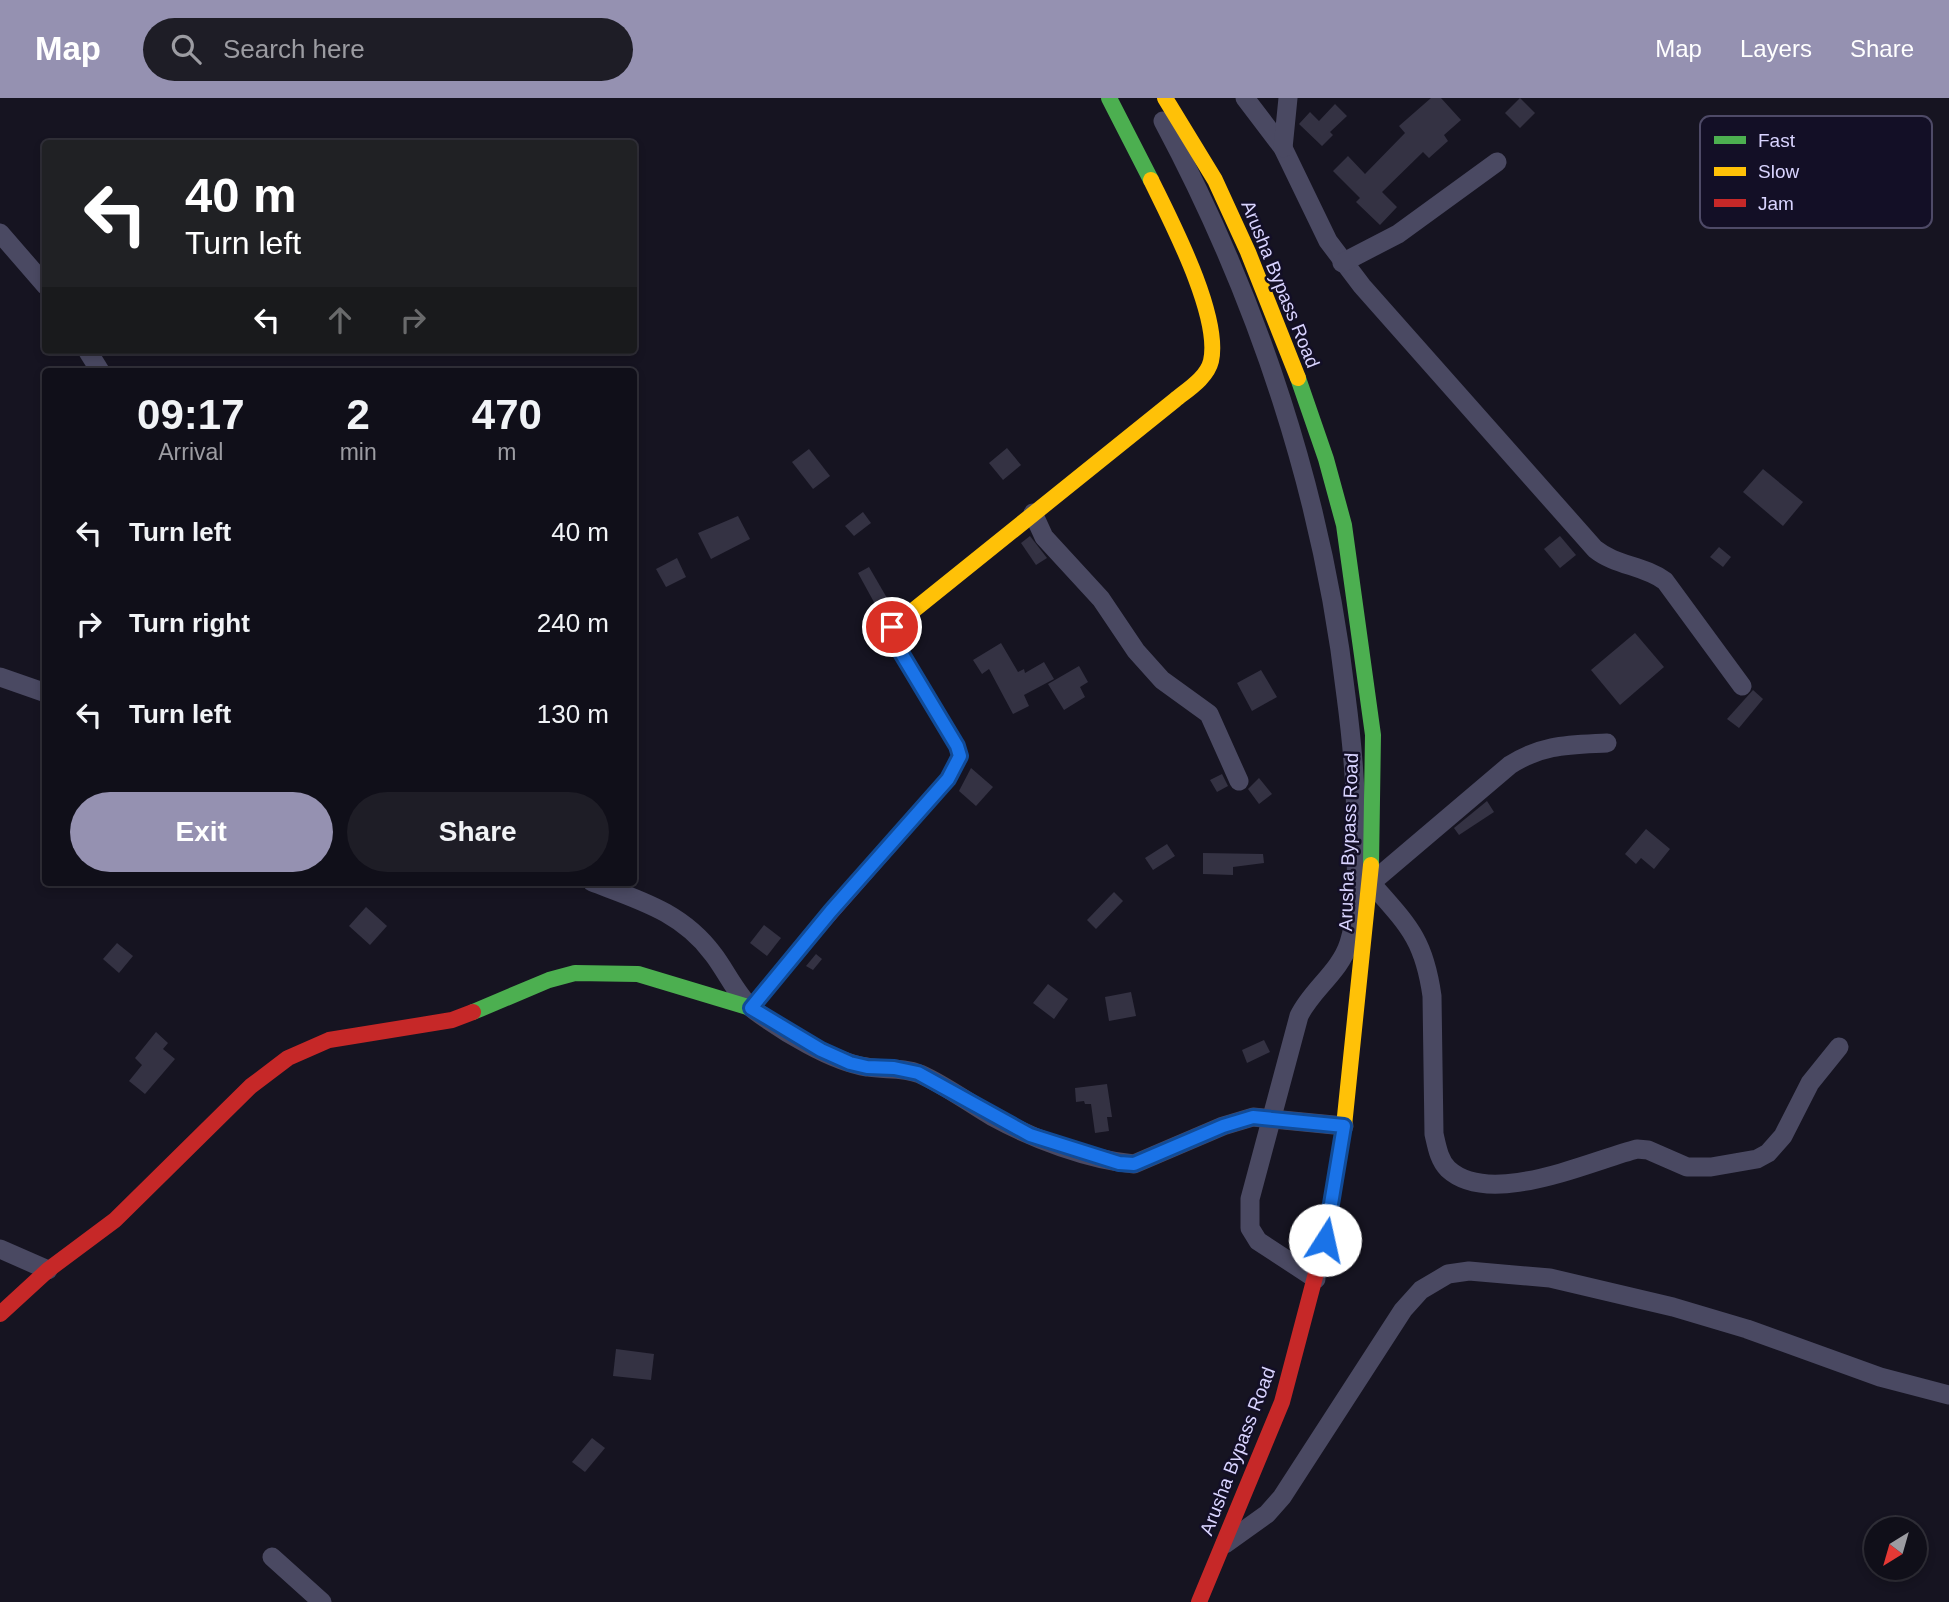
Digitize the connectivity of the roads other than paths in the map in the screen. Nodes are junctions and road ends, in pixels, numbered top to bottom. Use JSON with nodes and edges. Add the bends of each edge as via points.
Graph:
{"nodes":[{"id":1,"x":1109,"y":98,"type":"edge"},
{"id":2,"x":1151,"y":98,"type":"edge"},
{"id":3,"x":1165,"y":98,"type":"edge"},
{"id":4,"x":1245,"y":98,"type":"edge"},
{"id":5,"x":1288,"y":98,"type":"edge"},
{"id":6,"x":1283,"y":148,"type":"junction"},
{"id":7,"x":1497,"y":162,"type":"dead end"},
{"id":8,"x":0,"y":233,"type":"edge"},
{"id":9,"x":1342,"y":263,"type":"junction"},
{"id":10,"x":42,"y":281,"type":"edge"},
{"id":11,"x":1033,"y":513,"type":"junction"},
{"id":12,"x":0,"y":677,"type":"edge"},
{"id":13,"x":1742,"y":687,"type":"dead end"},
{"id":14,"x":42,"y":692,"type":"edge"},
{"id":15,"x":1606,"y":743,"type":"dead end"},
{"id":16,"x":1238,"y":781,"type":"dead end"},
{"id":17,"x":1371,"y":883,"type":"junction"},
{"id":18,"x":602,"y":886,"type":"edge"},
{"id":19,"x":751,"y":1008,"type":"junction"},
{"id":20,"x":1839,"y":1047,"type":"dead end"},
{"id":21,"x":1271,"y":1117,"type":"junction"},
{"id":22,"x":1344,"y":1126,"type":"junction"},
{"id":23,"x":0,"y":1249,"type":"edge"},
{"id":24,"x":48,"y":1269,"type":"junction"},
{"id":25,"x":1316,"y":1279,"type":"junction"},
{"id":26,"x":0,"y":1314,"type":"edge"},
{"id":27,"x":1949,"y":1395,"type":"edge"},
{"id":28,"x":1224,"y":1544,"type":"junction"},
{"id":29,"x":272,"y":1557,"type":"dead end"},
{"id":30,"x":321,"y":1602,"type":"edge"},
{"id":31,"x":1199,"y":1602,"type":"edge"}],
"edges":[{"from":1,"to":11,"type":"street","via":[[1189,261],[1212,332],[1212,359],[1205,373],[1175,400]]},
{"from":2,"to":21,"type":"street","via":[[1231,266],[1285,411],[1308,487],[1343,667],[1356,800],[1351,934],[1340,962],[1299,1016]]},
{"from":3,"to":17,"type":"street","name":"Arusha Bypass Road","via":[[1215,180],[1248,252],[1300,383],[1344,524],[1373,735]]},
{"from":4,"to":6,"type":"street"},
{"from":5,"to":6,"type":"street"},
{"from":6,"to":9,"type":"street"},
{"from":7,"to":9,"type":"street","via":[[1398,234]]},
{"from":8,"to":10,"type":"street"},
{"from":9,"to":13,"type":"street","via":[[1595,549],[1607,559],[1665,580]]},
{"from":11,"to":16,"type":"street","via":[[1044,537],[1101,599],[1136,651],[1162,680],[1209,714]]},
{"from":11,"to":19,"type":"street","via":[[892,627],[891,636],[960,756],[948,779]]},
{"from":12,"to":14,"type":"street"},
{"from":15,"to":17,"type":"street","via":[[1557,745],[1525,756]]},
{"from":17,"to":20,"type":"street","via":[[1406,923],[1424,954],[1432,996],[1438,1152],[1446,1168],[1470,1182],[1542,1178],[1637,1149],[1687,1167],[1757,1159],[1783,1136],[1811,1083]]},
{"from":17,"to":22,"type":"street","name":"Arusha Bypass Road"},
{"from":18,"to":19,"type":"street","via":[[669,912],[686,924]]},
{"from":19,"to":21,"type":"street","via":[[850,1063],[918,1073],[1030,1135],[1119,1163],[1134,1164],[1223,1126]]},
{"from":19,"to":24,"type":"street","via":[[638,974],[575,973],[452,1020],[329,1040],[288,1058],[251,1086],[115,1220]]},
{"from":21,"to":22,"type":"street"},
{"from":21,"to":25,"type":"street","via":[[1250,1199],[1250,1228],[1258,1241]]},
{"from":22,"to":25,"type":"street","name":"Arusha Bypass Road"},
{"from":23,"to":24,"type":"street"},
{"from":24,"to":26,"type":"street"},
{"from":25,"to":28,"type":"street","name":"Arusha Bypass Road","via":[[1282,1402]]},
{"from":27,"to":28,"type":"street","via":[[1880,1377],[1673,1307],[1550,1278],[1469,1271],[1448,1274],[1433,1281],[1403,1310],[1282,1497],[1267,1514]]},
{"from":28,"to":31,"type":"street","name":"Arusha Bypass Road"},
{"from":29,"to":30,"type":"street"}]}
